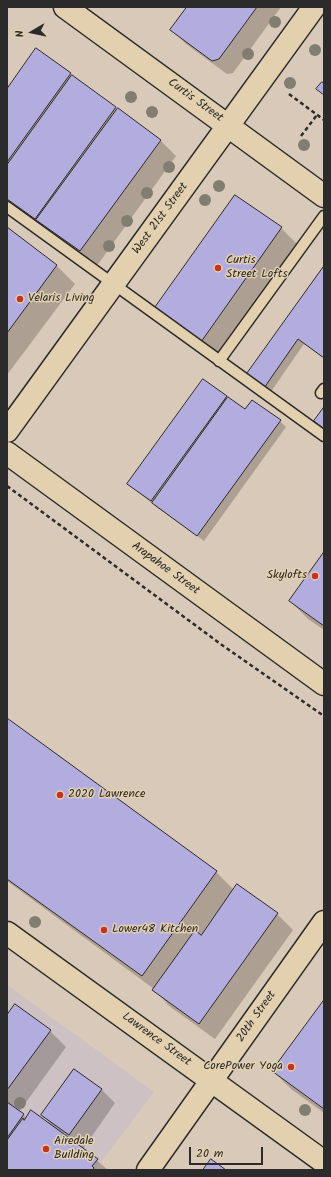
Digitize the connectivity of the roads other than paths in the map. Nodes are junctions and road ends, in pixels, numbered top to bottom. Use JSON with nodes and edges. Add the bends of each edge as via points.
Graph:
{"nodes":[{"id":1,"x":65,"y":7,"type":"edge"},
{"id":2,"x":314,"y":7,"type":"edge"},
{"id":3,"x":228,"y":126,"type":"junction"},
{"id":4,"x":324,"y":196,"type":"edge"},
{"id":5,"x":7,"y":207,"type":"edge"},
{"id":6,"x":324,"y":216,"type":"edge"},
{"id":7,"x":114,"y":284,"type":"junction"},
{"id":8,"x":219,"y":361,"type":"junction"},
{"id":9,"x":7,"y":431,"type":"edge"},
{"id":10,"x":324,"y":436,"type":"edge"},
{"id":11,"x":7,"y":453,"type":"edge"},
{"id":12,"x":324,"y":684,"type":"edge"},
{"id":13,"x":324,"y":922,"type":"edge"},
{"id":14,"x":7,"y":933,"type":"edge"},
{"id":15,"x":211,"y":1081,"type":"junction"},
{"id":16,"x":324,"y":1162,"type":"edge"},
{"id":17,"x":148,"y":1170,"type":"edge"}],
"edges":[{"from":1,"to":3,"type":"street","name":"Curtis Street"},
{"from":2,"to":3,"type":"street","name":"West 21st Street"},
{"from":3,"to":4,"type":"street","name":"Curtis Street"},
{"from":3,"to":7,"type":"street","name":"West 21st Street"},
{"from":5,"to":7,"type":"lane"},
{"from":6,"to":8,"type":"lane"},
{"from":7,"to":8,"type":"lane"},
{"from":7,"to":9,"type":"street","name":"West 21st Street"},
{"from":8,"to":10,"type":"lane"},
{"from":11,"to":12,"type":"street","name":"Arapahoe Street"},
{"from":13,"to":15,"type":"street","name":"20th Street"},
{"from":14,"to":15,"type":"street","name":"Lawrence Street"},
{"from":15,"to":16,"type":"street","name":"Lawrence Street"},
{"from":15,"to":17,"type":"street","name":"20th Street"}]}
